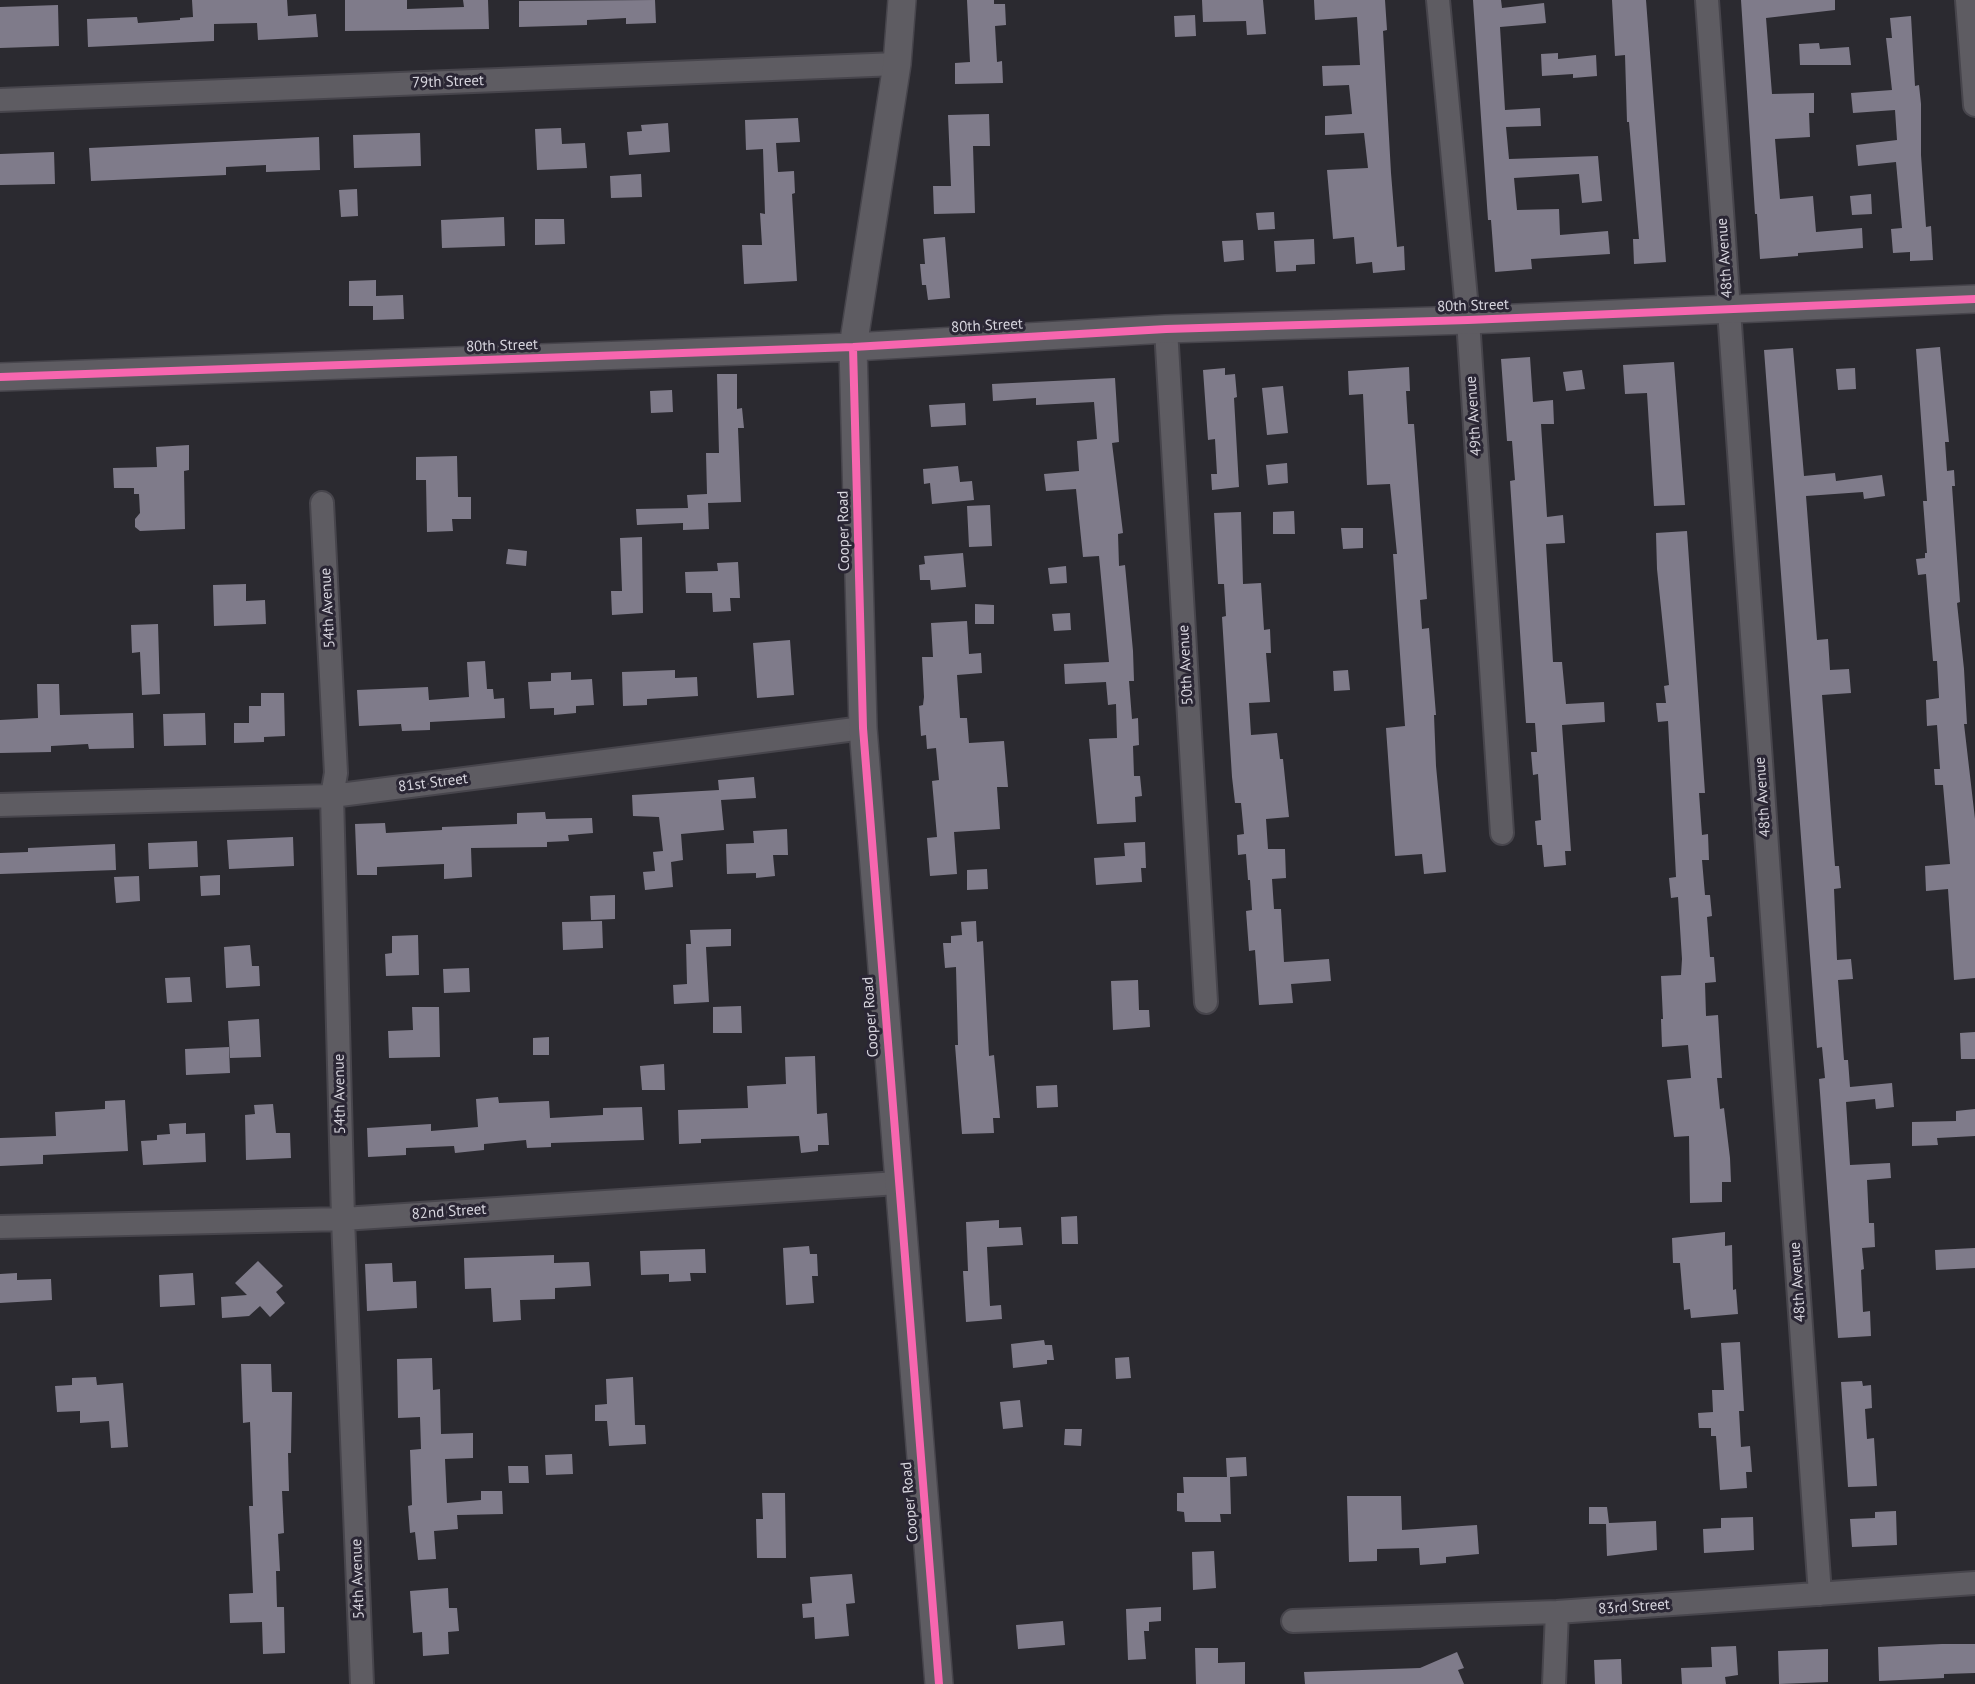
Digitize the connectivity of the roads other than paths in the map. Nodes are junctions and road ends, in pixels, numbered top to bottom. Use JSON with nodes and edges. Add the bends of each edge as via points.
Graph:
{"nodes":[{"id":1,"x":902,"y":0,"type":"edge"},
{"id":2,"x":1438,"y":0,"type":"edge"},
{"id":3,"x":1707,"y":0,"type":"edge"},
{"id":4,"x":1967,"y":0,"type":"edge"},
{"id":5,"x":897,"y":64,"type":"junction"},
{"id":6,"x":0,"y":100,"type":"edge"},
{"id":7,"x":1975,"y":105,"type":"edge"},
{"id":8,"x":1975,"y":299,"type":"edge"},
{"id":9,"x":1728,"y":308,"type":"junction"},
{"id":10,"x":1468,"y":320,"type":"junction"},
{"id":11,"x":1166,"y":329,"type":"junction"},
{"id":12,"x":853,"y":347,"type":"junction"},
{"id":13,"x":0,"y":377,"type":"edge"},
{"id":14,"x":322,"y":503,"type":"dead end"},
{"id":15,"x":862,"y":728,"type":"junction"},
{"id":16,"x":332,"y":796,"type":"junction"},
{"id":17,"x":0,"y":805,"type":"edge"},
{"id":18,"x":1502,"y":833,"type":"dead end"},
{"id":19,"x":1206,"y":1002,"type":"dead end"},
{"id":20,"x":898,"y":1183,"type":"junction"},
{"id":21,"x":343,"y":1219,"type":"junction"},
{"id":22,"x":0,"y":1227,"type":"edge"},
{"id":23,"x":1975,"y":1583,"type":"edge"},
{"id":24,"x":1820,"y":1594,"type":"junction"},
{"id":25,"x":1557,"y":1612,"type":"junction"},
{"id":26,"x":1293,"y":1621,"type":"dead end"},
{"id":27,"x":362,"y":1684,"type":"edge"},
{"id":28,"x":939,"y":1684,"type":"edge"},
{"id":29,"x":1554,"y":1684,"type":"edge"}],
"edges":[{"from":1,"to":5,"type":"street","name":"Cooper Road"},
{"from":2,"to":10,"type":"street","name":"49th Avenue"},
{"from":3,"to":9,"type":"street","name":"48th Avenue"},
{"from":4,"to":7,"type":"street"},
{"from":5,"to":6,"type":"street","name":"79th Street"},
{"from":5,"to":12,"type":"street","name":"Cooper Road"},
{"from":8,"to":9,"type":"street","name":"80th Street"},
{"from":9,"to":10,"type":"street","name":"80th Street"},
{"from":9,"to":24,"type":"street","name":"48th Avenue"},
{"from":10,"to":11,"type":"street","name":"80th Street"},
{"from":10,"to":18,"type":"street","name":"49th Avenue"},
{"from":11,"to":12,"type":"street","name":"80th Street"},
{"from":11,"to":19,"type":"street","name":"50th Avenue"},
{"from":12,"to":13,"type":"street","name":"80th Street"},
{"from":12,"to":15,"type":"street","name":"Cooper Road"},
{"from":14,"to":16,"type":"street","name":"54th Avenue","via":[[336,773]]},
{"from":15,"to":16,"type":"street","name":"81st Street"},
{"from":15,"to":20,"type":"street","name":"Cooper Road"},
{"from":16,"to":17,"type":"street","name":"81st Street"},
{"from":16,"to":21,"type":"street","name":"54th Avenue"},
{"from":20,"to":21,"type":"street","name":"82nd Street"},
{"from":20,"to":28,"type":"street","name":"Cooper Road"},
{"from":21,"to":22,"type":"street","name":"82nd Street"},
{"from":21,"to":27,"type":"street","name":"54th Avenue"},
{"from":23,"to":24,"type":"street","name":"83rd Street"},
{"from":24,"to":25,"type":"street","name":"83rd Street"},
{"from":25,"to":26,"type":"street","name":"83rd Street"},
{"from":25,"to":29,"type":"street"}]}
